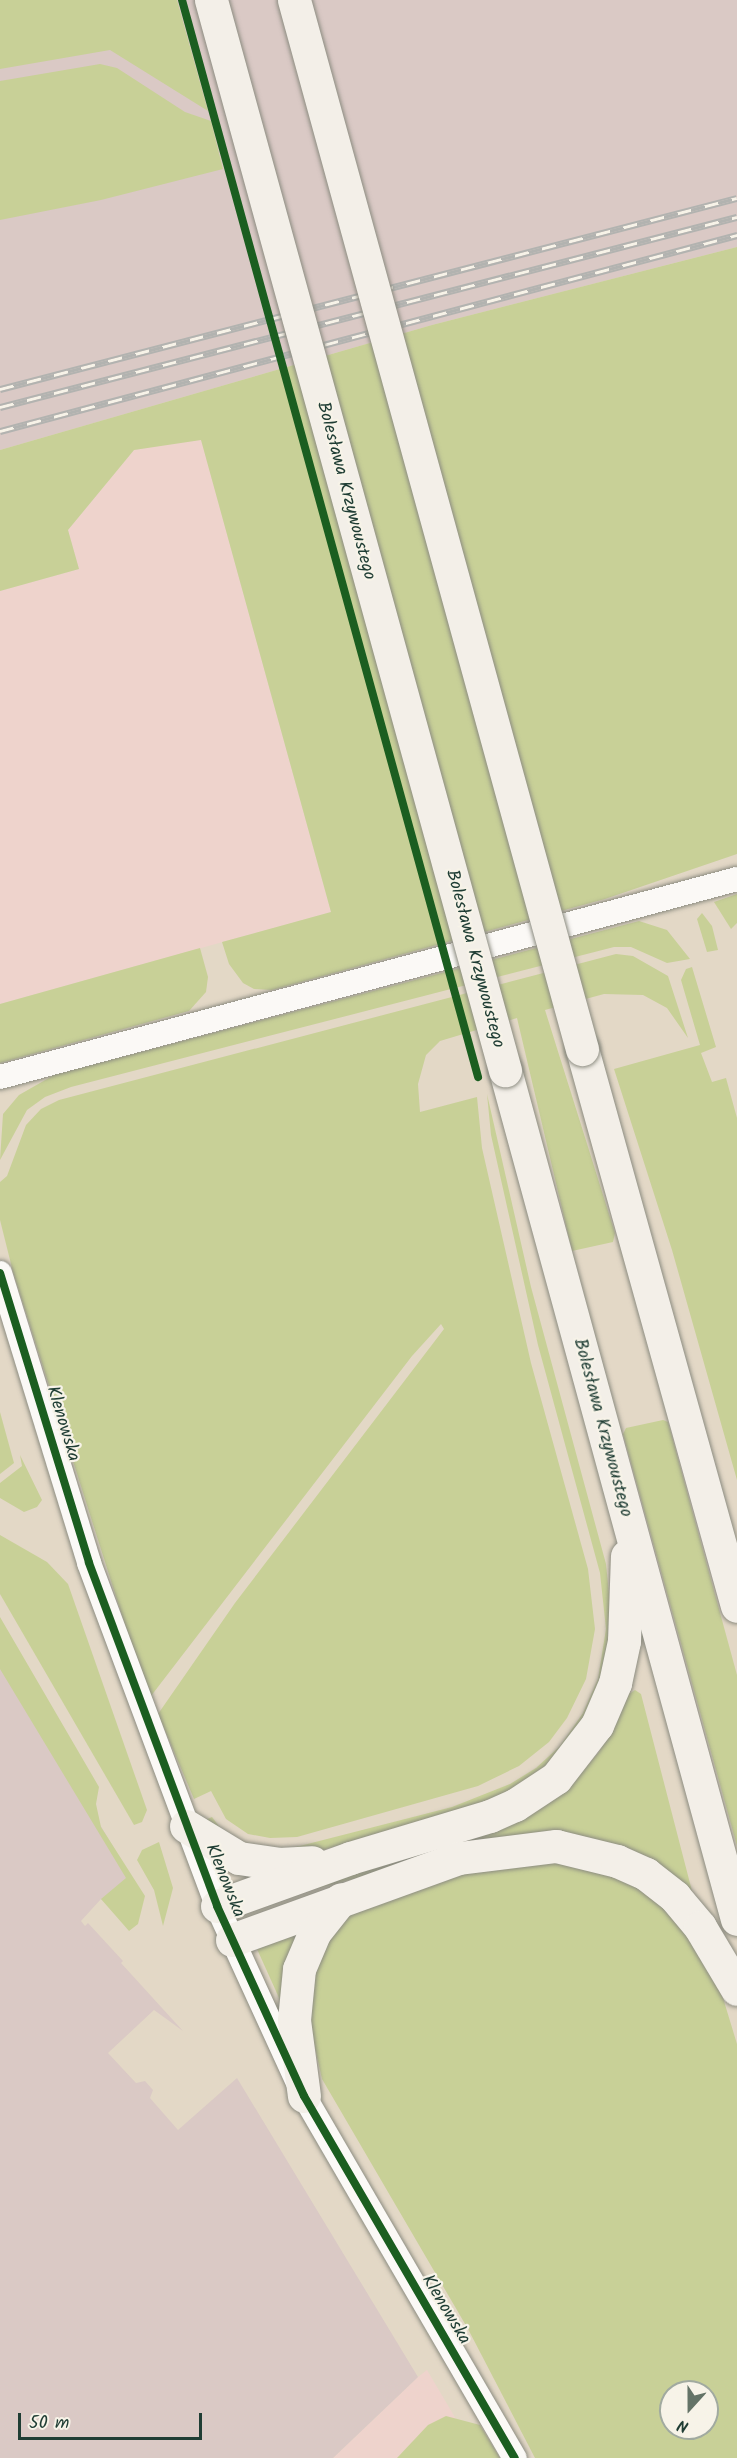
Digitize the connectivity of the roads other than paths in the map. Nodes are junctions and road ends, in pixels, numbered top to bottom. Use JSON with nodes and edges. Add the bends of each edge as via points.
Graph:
{"nodes":[{"id":1,"x":211,"y":0,"type":"edge"},
{"id":2,"x":294,"y":0,"type":"edge"},
{"id":3,"x":737,"y":879,"type":"edge"},
{"id":4,"x":0,"y":1077,"type":"edge"},
{"id":5,"x":0,"y":1273,"type":"edge"},
{"id":6,"x":710,"y":1507,"type":"junction"},
{"id":7,"x":628,"y":1521,"type":"junction"},
{"id":8,"x":737,"y":1559,"type":"edge"},
{"id":9,"x":737,"y":1606,"type":"edge"},
{"id":10,"x":186,"y":1826,"type":"junction"},
{"id":11,"x":350,"y":1858,"type":"junction"},
{"id":12,"x":341,"y":1899,"type":"junction"},
{"id":13,"x":217,"y":1906,"type":"junction"},
{"id":14,"x":737,"y":1919,"type":"edge"},
{"id":15,"x":232,"y":1940,"type":"junction"},
{"id":16,"x":737,"y":1989,"type":"edge"},
{"id":17,"x":304,"y":2096,"type":"junction"},
{"id":18,"x":516,"y":2458,"type":"edge"}],
"edges":[{"from":1,"to":7,"type":"main road","name":"Bolesława Krzywoustego","bridge":true},
{"from":2,"to":6,"type":"main road","bridge":true},
{"from":3,"to":4,"type":"street"},
{"from":5,"to":10,"type":"street","name":"Klenowska","via":[[89,1563]]},
{"from":6,"to":8,"type":"main road"},
{"from":6,"to":9,"type":"main road"},
{"from":7,"to":11,"type":"main road","via":[[620,1665],[597,1725],[569,1763],[538,1791],[498,1812]]},
{"from":7,"to":14,"type":"main road","name":"Bolesława Krzywoustego"},
{"from":10,"to":11,"type":"main road","via":[[223,1852],[257,1862],[298,1864]]},
{"from":10,"to":13,"type":"street","name":"Klenowska"},
{"from":11,"to":13,"type":"main road"},
{"from":12,"to":15,"type":"main road"},
{"from":12,"to":16,"type":"main road","via":[[459,1858],[521,1847],[574,1848],[646,1874],[675,1897],[700,1927]]},
{"from":12,"to":17,"type":"main road","via":[[314,1933],[299,1969],[294,2020]]},
{"from":13,"to":15,"type":"street","name":"Klenowska"},
{"from":15,"to":17,"type":"street","name":"Klenowska"},
{"from":17,"to":18,"type":"street","name":"Klenowska"}]}
